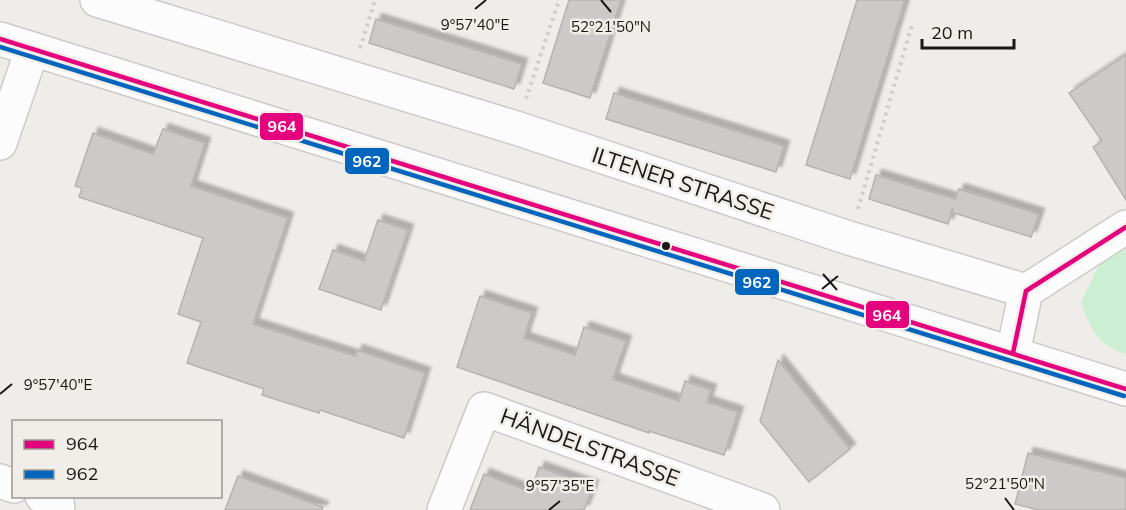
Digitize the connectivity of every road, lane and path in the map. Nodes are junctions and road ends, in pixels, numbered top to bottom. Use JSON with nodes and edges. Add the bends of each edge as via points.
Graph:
{"nodes":[{"id":1,"x":97,"y":0,"type":"edge"},
{"id":2,"x":375,"y":0,"type":"edge"},
{"id":3,"x":559,"y":0,"type":"edge"},
{"id":4,"x":912,"y":26,"type":"dead end"},
{"id":5,"x":0,"y":39,"type":"edge"},
{"id":6,"x":32,"y":50,"type":"junction"},
{"id":7,"x":351,"y":77,"type":"junction"},
{"id":8,"x":516,"y":128,"type":"junction"},
{"id":9,"x":0,"y":143,"type":"edge"},
{"id":10,"x":1126,"y":227,"type":"edge"},
{"id":11,"x":849,"y":237,"type":"junction"},
{"id":12,"x":1026,"y":291,"type":"junction"},
{"id":13,"x":1013,"y":353,"type":"junction"},
{"id":14,"x":1126,"y":389,"type":"edge"},
{"id":15,"x":47,"y":498,"type":"edge"},
{"id":16,"x":58,"y":510,"type":"edge"},
{"id":17,"x":444,"y":510,"type":"edge"},
{"id":18,"x":763,"y":510,"type":"edge"}],
"edges":[{"from":1,"to":7,"type":"street","name":"ILTENER STRASSE"},
{"from":2,"to":7,"type":"path"},
{"from":3,"to":8,"type":"path"},
{"from":4,"to":11,"type":"path"},
{"from":5,"to":6,"type":"street"},
{"from":6,"to":9,"type":"street"},
{"from":6,"to":13,"type":"street"},
{"from":7,"to":8,"type":"street","name":"ILTENER STRASSE"},
{"from":8,"to":11,"type":"street","name":"ILTENER STRASSE"},
{"from":10,"to":12,"type":"street"},
{"from":11,"to":12,"type":"street","name":"ILTENER STRASSE"},
{"from":12,"to":13,"type":"street"},
{"from":13,"to":14,"type":"street"},
{"from":15,"to":16,"type":"street","via":[[57,502]]},
{"from":17,"to":18,"type":"street","name":"HÄNDELSTRASSE","via":[[484,408]]}]}
